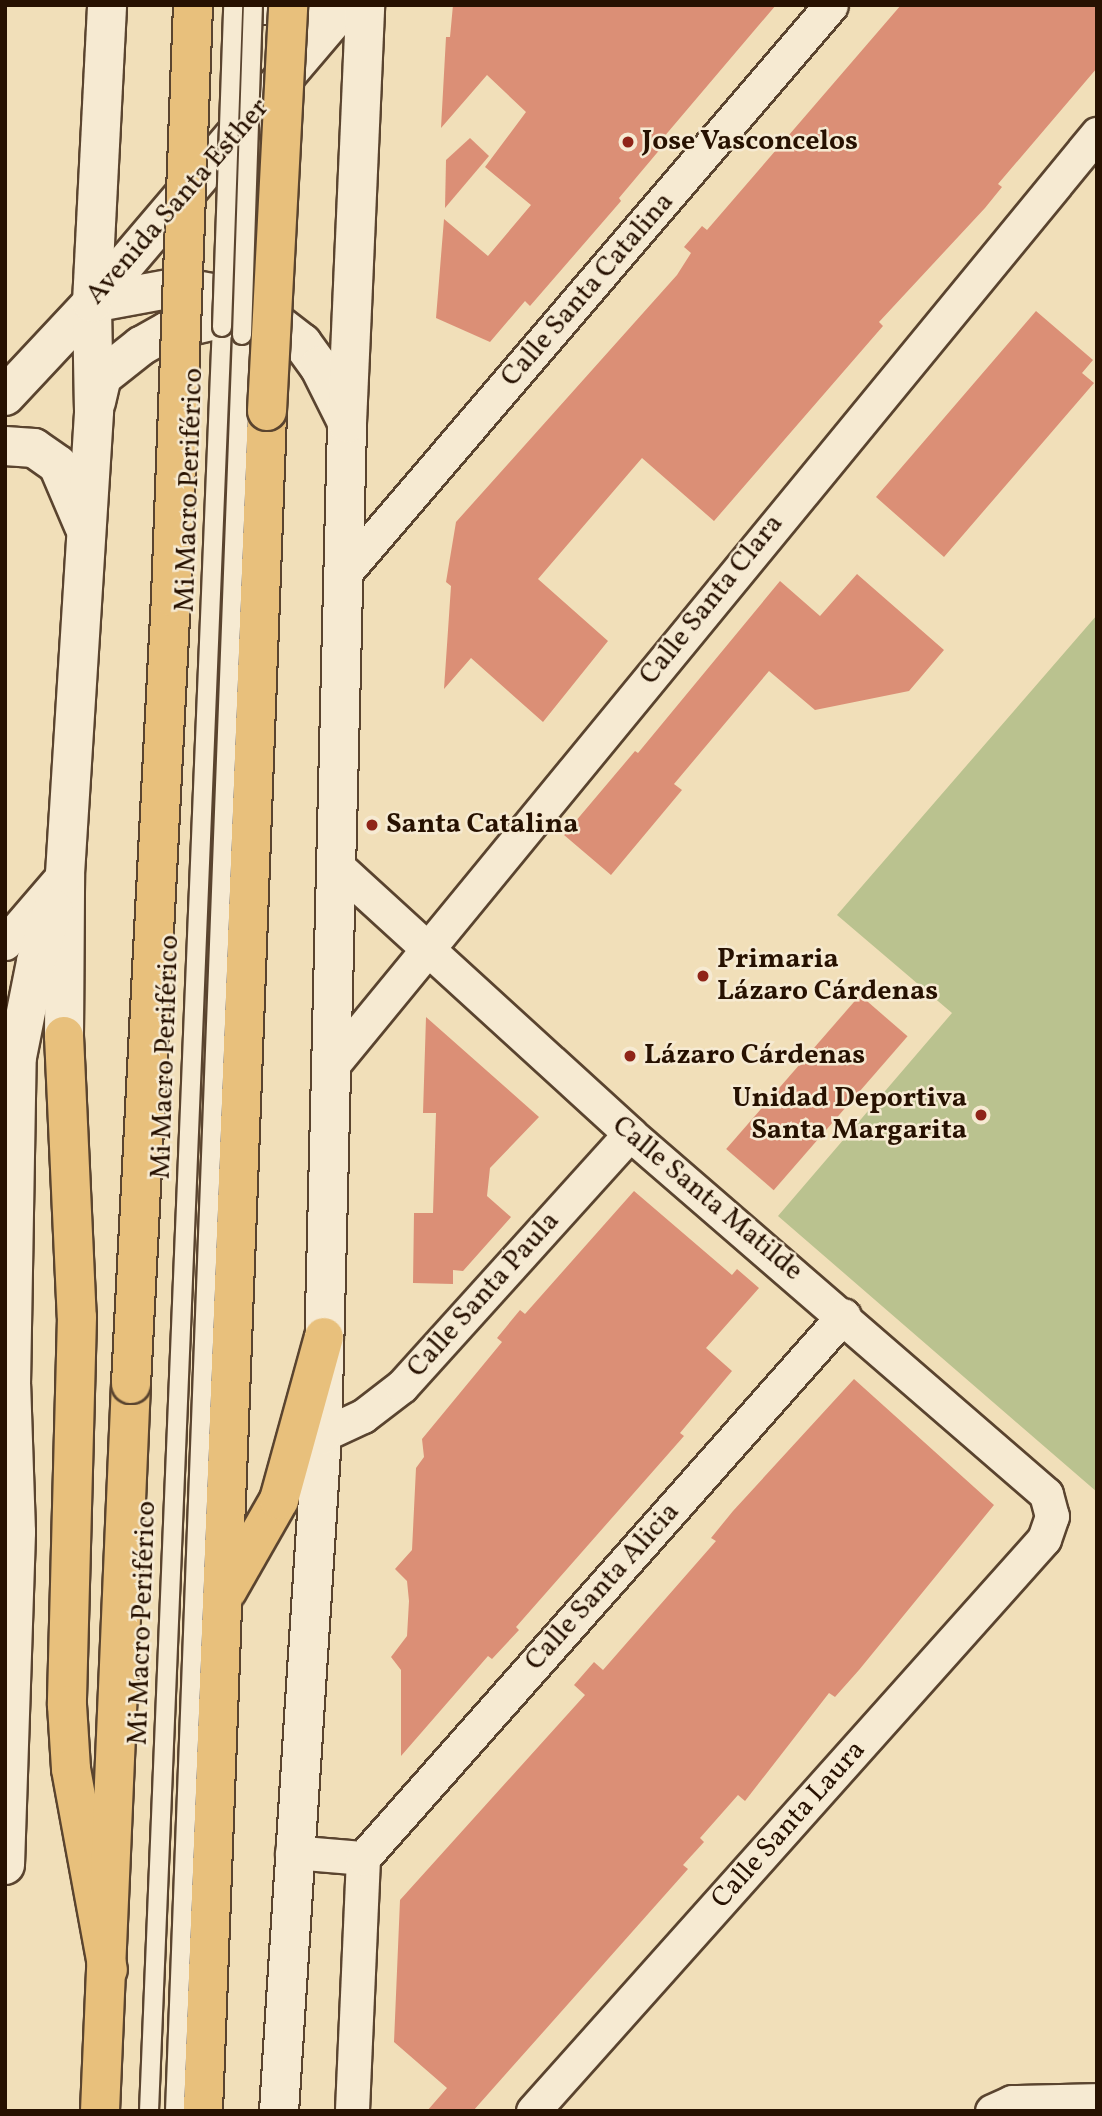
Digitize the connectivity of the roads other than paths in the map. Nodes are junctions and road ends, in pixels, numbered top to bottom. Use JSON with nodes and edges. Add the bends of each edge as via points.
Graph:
{"nodes":[{"id":1,"x":107,"y":5,"type":"edge"},
{"id":2,"x":193,"y":5,"type":"edge"},
{"id":3,"x":233,"y":5,"type":"edge"},
{"id":4,"x":251,"y":5,"type":"edge"},
{"id":5,"x":288,"y":5,"type":"edge"},
{"id":6,"x":307,"y":5,"type":"edge"},
{"id":7,"x":346,"y":5,"type":"edge"},
{"id":8,"x":365,"y":5,"type":"edge"},
{"id":9,"x":831,"y":5,"type":"edge"},
{"id":10,"x":1097,"y":134,"type":"edge"},
{"id":11,"x":92,"y":303,"type":"junction"},
{"id":12,"x":291,"y":333,"type":"junction"},
{"id":13,"x":10,"y":381,"type":"edge"},
{"id":14,"x":94,"y":411,"type":"junction"},
{"id":15,"x":347,"y":423,"type":"junction"},
{"id":16,"x":5,"y":446,"type":"edge"},
{"id":17,"x":86,"y":531,"type":"junction"},
{"id":18,"x":343,"y":575,"type":"junction"},
{"id":19,"x":338,"y":867,"type":"junction"},
{"id":20,"x":65,"y":874,"type":"junction"},
{"id":21,"x":5,"y":943,"type":"edge"},
{"id":22,"x":427,"y":951,"type":"junction"},
{"id":23,"x":64,"y":1036,"type":"joint"},
{"id":24,"x":330,"y":1068,"type":"junction"},
{"id":25,"x":630,"y":1134,"type":"junction"},
{"id":26,"x":844,"y":1315,"type":"junction"},
{"id":27,"x":324,"y":1337,"type":"junction"},
{"id":28,"x":8,"y":1387,"type":"edge"},
{"id":29,"x":322,"y":1435,"type":"junction"},
{"id":30,"x":1044,"y":1539,"type":"joint"},
{"id":31,"x":224,"y":1596,"type":"junction"},
{"id":32,"x":6,"y":1819,"type":"edge"},
{"id":33,"x":292,"y":1852,"type":"junction"},
{"id":34,"x":362,"y":1858,"type":"junction"},
{"id":35,"x":5,"y":1864,"type":"edge"},
{"id":36,"x":107,"y":1970,"type":"junction"},
{"id":37,"x":1097,"y":2100,"type":"edge"},
{"id":38,"x":100,"y":2111,"type":"edge"},
{"id":39,"x":149,"y":2111,"type":"edge"},
{"id":40,"x":175,"y":2111,"type":"edge"},
{"id":41,"x":203,"y":2111,"type":"edge"},
{"id":42,"x":279,"y":2111,"type":"edge"},
{"id":43,"x":352,"y":2111,"type":"edge"},
{"id":44,"x":533,"y":2111,"type":"edge"},
{"id":45,"x":992,"y":2111,"type":"edge"}],
"edges":[{"from":1,"to":11,"type":"main road"},
{"from":2,"to":36,"type":"highway","bridge":true,"via":[[171,597]]},
{"from":3,"to":39,"type":"lane","name":"Mi Macro Periférico","bridge":true},
{"from":4,"to":6,"type":"main road"},
{"from":4,"to":40,"type":"lane","name":"Mi Macro Periférico","bridge":true},
{"from":5,"to":31,"type":"highway","bridge":true,"via":[[228,1396]]},
{"from":7,"to":11,"type":"main road","name":"Avenida Santa Esther"},
{"from":8,"to":15,"type":"main road"},
{"from":9,"to":18,"type":"street","name":"Calle Santa Catalina"},
{"from":10,"to":22,"type":"street","name":"Calle Santa Clara"},
{"from":11,"to":12,"type":"main road","via":[[152,289],[207,290],[258,309]]},
{"from":11,"to":13,"type":"main road","name":"Avenida Santa Esther"},
{"from":11,"to":14,"type":"main road"},
{"from":12,"to":14,"type":"main road","via":[[228,317],[168,331],[102,377]]},
{"from":12,"to":15,"type":"main road","via":[[319,366]]},
{"from":14,"to":17,"type":"main road"},
{"from":15,"to":18,"type":"main road"},
{"from":16,"to":17,"type":"main road","via":[[34,448],[58,466]]},
{"from":17,"to":20,"type":"main road"},
{"from":18,"to":19,"type":"main road"},
{"from":19,"to":22,"type":"street","name":"Calle Santa Matilde"},
{"from":19,"to":24,"type":"main road"},
{"from":20,"to":21,"type":"street"},
{"from":20,"to":23,"type":"main road"},
{"from":20,"to":28,"type":"main road","via":[[36,961],[16,1057]]},
{"from":22,"to":24,"type":"street","name":"Calle Santa Clara"},
{"from":22,"to":25,"type":"street","name":"Calle Santa Matilde"},
{"from":23,"to":36,"type":"highway","via":[[77,1317],[66,1705],[71,1769]]},
{"from":24,"to":27,"type":"main road"},
{"from":25,"to":26,"type":"street","name":"Calle Santa Matilde"},
{"from":25,"to":29,"type":"street","name":"Calle Santa Paula","via":[[402,1386],[363,1416]]},
{"from":26,"to":30,"type":"street","name":"Calle Santa Matilde","via":[[1046,1494],[1052,1516]]},
{"from":26,"to":34,"type":"street","name":"Calle Santa Alicia"},
{"from":27,"to":29,"type":"main road"},
{"from":27,"to":31,"type":"highway","via":[[279,1500]]},
{"from":28,"to":32,"type":"main road","via":[[16,1532]]},
{"from":29,"to":33,"type":"main road"},
{"from":30,"to":44,"type":"street","name":"Calle Santa Laura"},
{"from":31,"to":41,"type":"highway"},
{"from":32,"to":35,"type":"main road"},
{"from":33,"to":34,"type":"street"},
{"from":33,"to":42,"type":"main road"},
{"from":34,"to":43,"type":"street"},
{"from":36,"to":38,"type":"highway"},
{"from":37,"to":45,"type":"street","via":[[1012,2102]]}]}
